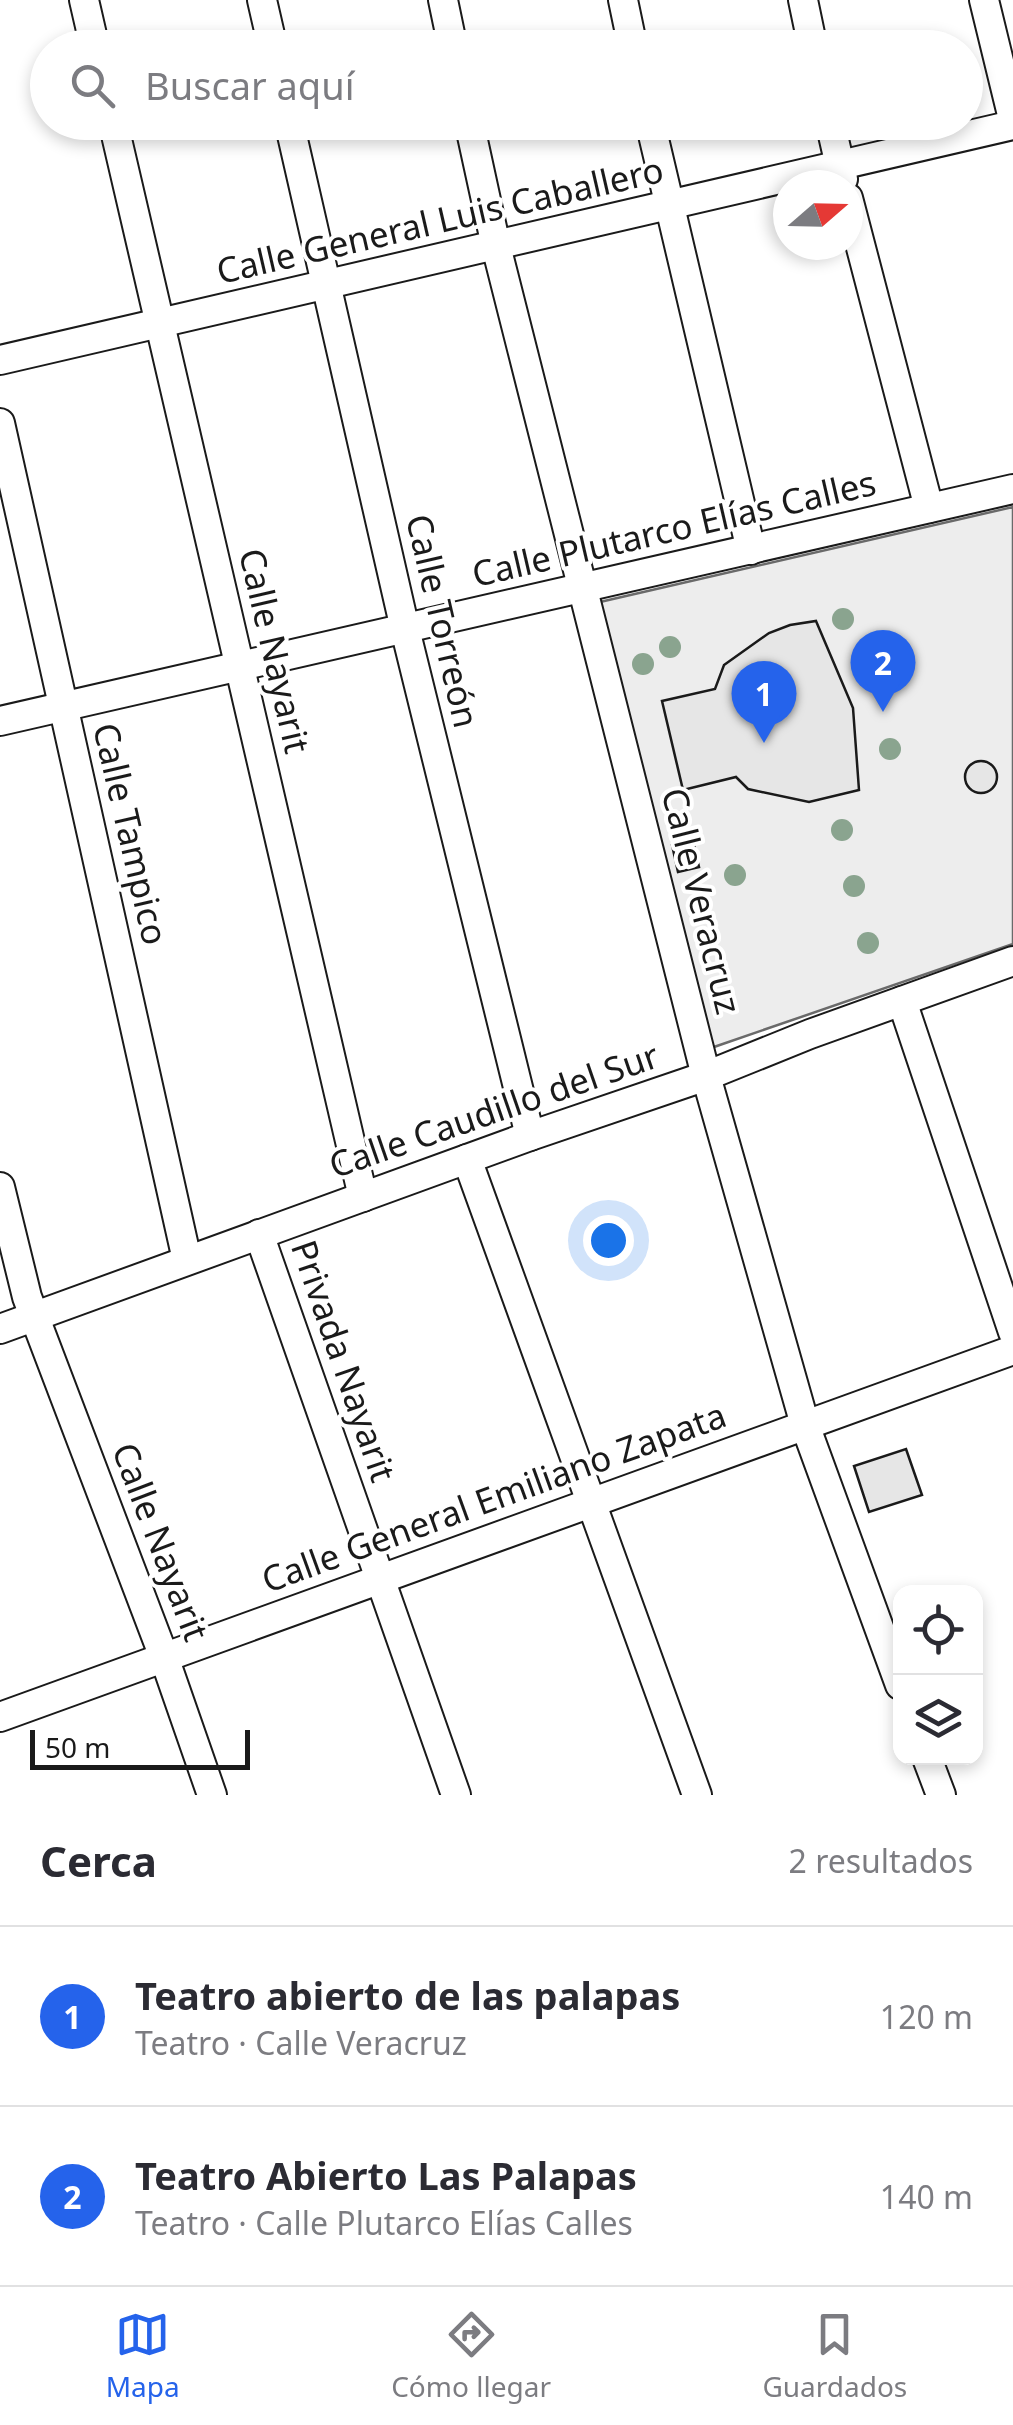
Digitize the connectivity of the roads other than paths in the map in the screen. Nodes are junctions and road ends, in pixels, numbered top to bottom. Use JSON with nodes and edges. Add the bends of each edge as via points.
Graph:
{"nodes":[{"id":1,"x":84,"y":0,"type":"edge"},
{"id":2,"x":262,"y":0,"type":"edge"},
{"id":3,"x":443,"y":0,"type":"edge"},
{"id":4,"x":622,"y":0,"type":"edge"},
{"id":5,"x":802,"y":0,"type":"edge"},
{"id":6,"x":984,"y":0,"type":"edge"},
{"id":7,"x":91,"y":30,"type":"edge"},
{"id":8,"x":269,"y":30,"type":"edge"},
{"id":9,"x":449,"y":30,"type":"edge"},
{"id":10,"x":629,"y":30,"type":"edge"},
{"id":11,"x":809,"y":30,"type":"edge"},
{"id":12,"x":1013,"y":122,"type":"edge"},
{"id":13,"x":983,"y":131,"type":"edge"},
{"id":14,"x":116,"y":140,"type":"edge"},
{"id":15,"x":293,"y":140,"type":"edge"},
{"id":16,"x":474,"y":140,"type":"edge"},
{"id":17,"x":654,"y":140,"type":"edge"},
{"id":18,"x":834,"y":140,"type":"edge"},
{"id":19,"x":955,"y":140,"type":"edge"},
{"id":20,"x":841,"y":170,"type":"edge"},
{"id":21,"x":858,"y":170,"type":"edge"},
{"id":22,"x":773,"y":187,"type":"edge"},
{"id":23,"x":669,"y":205,"type":"junction"},
{"id":24,"x":496,"y":246,"type":"junction"},
{"id":25,"x":863,"y":255,"type":"edge"},
{"id":26,"x":326,"y":286,"type":"junction"},
{"id":27,"x":160,"y":324,"type":"junction"},
{"id":28,"x":0,"y":360,"type":"edge"},
{"id":29,"x":0,"y":423,"type":"edge"},
{"id":30,"x":1013,"y":490,"type":"edge"},
{"id":31,"x":929,"y":508,"type":"junction"},
{"id":32,"x":750,"y":550,"type":"junction"},
{"id":33,"x":583,"y":588,"type":"junction"},
{"id":34,"x":404,"y":629,"type":"junction"},
{"id":35,"x":238,"y":667,"type":"junction"},
{"id":36,"x":63,"y":707,"type":"junction"},
{"id":37,"x":0,"y":721,"type":"edge"},
{"id":38,"x":1013,"y":961,"type":"edge"},
{"id":39,"x":902,"y":1001,"type":"junction"},
{"id":40,"x":706,"y":1076,"type":"junction"},
{"id":41,"x":530,"y":1136,"type":"junction"},
{"id":42,"x":467,"y":1159,"type":"junction"},
{"id":43,"x":0,"y":1187,"type":"edge"},
{"id":44,"x":362,"y":1196,"type":"junction"},
{"id":45,"x":258,"y":1234,"type":"junction"},
{"id":46,"x":188,"y":1260,"type":"junction"},
{"id":47,"x":35,"y":1316,"type":"junction"},
{"id":48,"x":0,"y":1328,"type":"edge"},
{"id":49,"x":1013,"y":1332,"type":"edge"},
{"id":50,"x":1013,"y":1350,"type":"edge"},
{"id":51,"x":805,"y":1426,"type":"junction"},
{"id":52,"x":590,"y":1503,"type":"junction"},
{"id":53,"x":380,"y":1580,"type":"junction"},
{"id":54,"x":164,"y":1658,"type":"junction"},
{"id":55,"x":896,"y":1675,"type":"edge"},
{"id":56,"x":0,"y":1717,"type":"edge"},
{"id":57,"x":930,"y":1765,"type":"edge"},
{"id":58,"x":212,"y":1795,"type":"edge"},
{"id":59,"x":456,"y":1795,"type":"edge"},
{"id":60,"x":697,"y":1795,"type":"edge"},
{"id":61,"x":941,"y":1795,"type":"edge"}],
"edges":[{"from":1,"to":7,"type":"street"},
{"from":2,"to":8,"type":"street"},
{"from":3,"to":9,"type":"street"},
{"from":4,"to":10,"type":"street"},
{"from":5,"to":11,"type":"street"},
{"from":6,"to":12,"type":"street"},
{"from":12,"to":13,"type":"street","name":"Calle General Luis Caballero"},
{"from":14,"to":27,"type":"street","name":"Calle Nayarit"},
{"from":15,"to":26,"type":"street","name":"Calle Torreón"},
{"from":16,"to":24,"type":"street","name":"Calle Veracruz"},
{"from":17,"to":23,"type":"street"},
{"from":18,"to":20,"type":"street"},
{"from":19,"to":21,"type":"street","name":"Calle General Luis Caballero"},
{"from":22,"to":23,"type":"street","name":"Calle General Luis Caballero"},
{"from":23,"to":24,"type":"street","name":"Calle General Luis Caballero"},
{"from":23,"to":32,"type":"street"},
{"from":24,"to":26,"type":"street","name":"Calle General Luis Caballero"},
{"from":24,"to":33,"type":"street","name":"Calle Veracruz"},
{"from":25,"to":31,"type":"street"},
{"from":26,"to":27,"type":"street","name":"Calle General Luis Caballero"},
{"from":26,"to":34,"type":"street","name":"Calle Torreón"},
{"from":27,"to":28,"type":"street","name":"Calle General Luis Caballero"},
{"from":27,"to":35,"type":"street","name":"Calle Nayarit"},
{"from":29,"to":36,"type":"street","name":"Calle Tampico"},
{"from":30,"to":31,"type":"street","name":"Calle Plutarco Elías Calles"},
{"from":31,"to":32,"type":"street","name":"Calle Plutarco Elías Calles"},
{"from":32,"to":33,"type":"street","name":"Calle Plutarco Elías Calles"},
{"from":33,"to":34,"type":"street","name":"Calle Plutarco Elías Calles"},
{"from":33,"to":40,"type":"street","name":"Calle Veracruz"},
{"from":34,"to":35,"type":"street","name":"Calle Plutarco Elías Calles"},
{"from":34,"to":41,"type":"street","name":"Calle Torreón"},
{"from":35,"to":36,"type":"street","name":"Calle Plutarco Elías Calles"},
{"from":35,"to":44,"type":"street","name":"Calle Nayarit"},
{"from":36,"to":37,"type":"street","name":"Calle Plutarco Elías Calles"},
{"from":36,"to":46,"type":"street","name":"Calle Tampico"},
{"from":38,"to":39,"type":"street","name":"Calle Caudillo del Sur"},
{"from":39,"to":40,"type":"street","name":"Calle Caudillo del Sur"},
{"from":39,"to":49,"type":"street"},
{"from":40,"to":41,"type":"street","name":"Calle Caudillo del Sur"},
{"from":40,"to":51,"type":"street","name":"Calle Veracruz"},
{"from":41,"to":42,"type":"street","name":"Calle Caudillo del Sur"},
{"from":42,"to":44,"type":"street","name":"Calle Caudillo del Sur"},
{"from":42,"to":52,"type":"street"},
{"from":43,"to":47,"type":"street","name":"Calle Nayarit"},
{"from":44,"to":45,"type":"street","name":"Calle Caudillo del Sur"},
{"from":45,"to":46,"type":"street","name":"Calle Caudillo del Sur"},
{"from":45,"to":53,"type":"street","name":"Privada Nayarit"},
{"from":46,"to":47,"type":"street","name":"Calle Caudillo del Sur"},
{"from":47,"to":48,"type":"street","name":"Calle Caudillo del Sur"},
{"from":47,"to":54,"type":"street","name":"Calle Nayarit"},
{"from":50,"to":51,"type":"street","name":"Calle General Emiliano Zapata"},
{"from":51,"to":52,"type":"street","name":"Calle General Emiliano Zapata"},
{"from":51,"to":55,"type":"street","name":"Calle Veracruz"},
{"from":52,"to":53,"type":"street","name":"Calle General Emiliano Zapata"},
{"from":52,"to":60,"type":"street"},
{"from":53,"to":54,"type":"street","name":"Calle General Emiliano Zapata"},
{"from":53,"to":59,"type":"street","name":"Privada Nayarit"},
{"from":54,"to":56,"type":"street","name":"Calle General Emiliano Zapata"},
{"from":54,"to":58,"type":"street","name":"Calle Nayarit"},
{"from":57,"to":61,"type":"street"}]}
